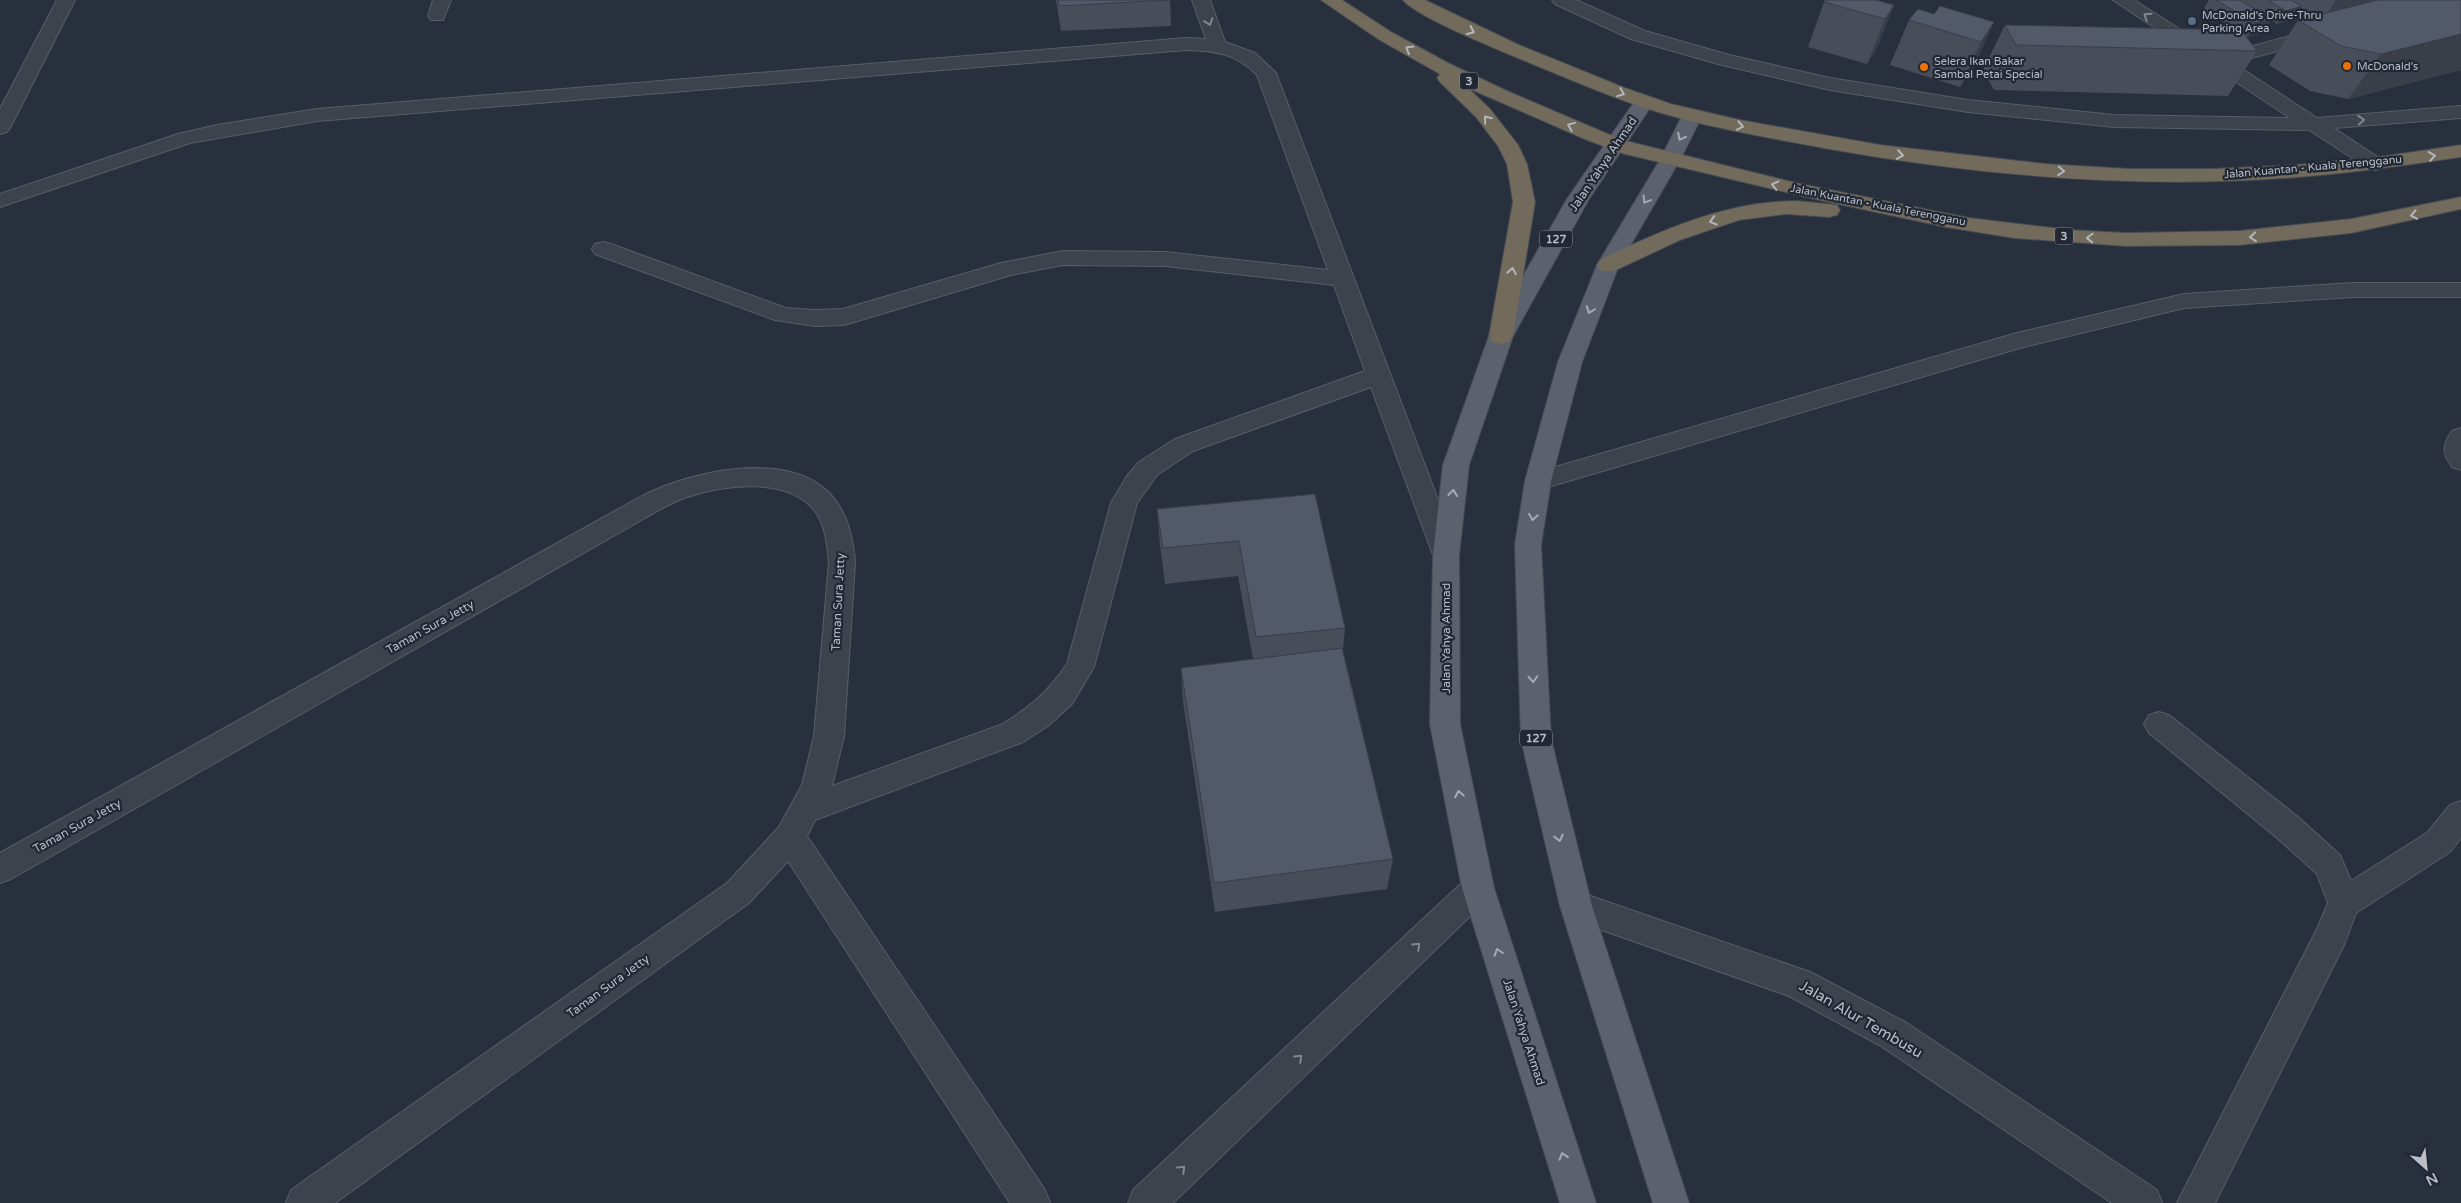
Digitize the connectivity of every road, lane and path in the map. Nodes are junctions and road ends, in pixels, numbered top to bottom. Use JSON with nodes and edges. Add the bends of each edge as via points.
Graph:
{"nodes":[{"id":1,"x":66,"y":0,"type":"edge"},
{"id":2,"x":1201,"y":0,"type":"edge"},
{"id":3,"x":1330,"y":0,"type":"edge"},
{"id":4,"x":1412,"y":0,"type":"edge"},
{"id":5,"x":1560,"y":0,"type":"edge"},
{"id":6,"x":2122,"y":0,"type":"edge"},
{"id":7,"x":2339,"y":28,"type":"edge"},
{"id":8,"x":1217,"y":45,"type":"junction"},
{"id":9,"x":1428,"y":60,"type":"junction"},
{"id":10,"x":2216,"y":62,"type":"junction"},
{"id":11,"x":1644,"y":102,"type":"junction"},
{"id":12,"x":2461,"y":112,"type":"edge"},
{"id":13,"x":1692,"y":116,"type":"junction"},
{"id":14,"x":2312,"y":124,"type":"junction"},
{"id":15,"x":0,"y":128,"type":"edge"},
{"id":16,"x":1616,"y":144,"type":"junction"},
{"id":17,"x":2461,"y":151,"type":"edge"},
{"id":18,"x":1671,"y":158,"type":"junction"},
{"id":19,"x":2375,"y":164,"type":"junction"},
{"id":20,"x":0,"y":201,"type":"edge"},
{"id":21,"x":2461,"y":203,"type":"edge"},
{"id":22,"x":1918,"y":214,"type":"junction"},
{"id":23,"x":603,"y":249,"type":"dead end"},
{"id":24,"x":1608,"y":265,"type":"junction"},
{"id":25,"x":1344,"y":279,"type":"junction"},
{"id":26,"x":2450,"y":290,"type":"edge"},
{"id":27,"x":2461,"y":308,"type":"edge"},
{"id":28,"x":1501,"y":336,"type":"junction"},
{"id":29,"x":1380,"y":374,"type":"junction"},
{"id":30,"x":2461,"y":438,"type":"edge"},
{"id":31,"x":2461,"y":461,"type":"edge"},
{"id":32,"x":1538,"y":481,"type":"junction"},
{"id":33,"x":1446,"y":555,"type":"junction"},
{"id":34,"x":2159,"y":724,"type":"dead end"},
{"id":35,"x":2461,"y":815,"type":"edge"},
{"id":36,"x":797,"y":824,"type":"junction"},
{"id":37,"x":0,"y":869,"type":"edge"},
{"id":38,"x":1478,"y":888,"type":"junction"},
{"id":39,"x":2344,"y":903,"type":"junction"},
{"id":40,"x":1576,"y":906,"type":"junction"},
{"id":41,"x":304,"y":1203,"type":"edge"},
{"id":42,"x":1032,"y":1203,"type":"edge"},
{"id":43,"x":1146,"y":1203,"type":"edge"},
{"id":44,"x":1578,"y":1203,"type":"edge"},
{"id":45,"x":1671,"y":1203,"type":"edge"},
{"id":46,"x":2144,"y":1203,"type":"edge"},
{"id":47,"x":2195,"y":1203,"type":"edge"}],
"edges":[{"from":1,"to":15,"type":"street"},
{"from":2,"to":8,"type":"street","one_way":true},
{"from":9,"to":3,"type":"highway","name":"Jalan Kuantan - Kuala Terengganu","number":"3","one_way":true},
{"from":4,"to":11,"type":"highway","name":"Jalan Kuantan - Kuala Terengganu","one_way":true,"via":[[1503,46]]},
{"from":5,"to":14,"type":"street","via":[[1638,34],[1725,60],[1830,84],[1968,106],[2114,121]]},
{"from":10,"to":6,"type":"street","one_way":true},
{"from":7,"to":10,"type":"street"},
{"from":8,"to":20,"type":"street","via":[[1186,44],[318,115],[185,138]]},
{"from":8,"to":25,"type":"street","via":[[1254,58],[1266,73]]},
{"from":16,"to":9,"type":"highway","name":"Jalan Kuantan - Kuala Terengganu","number":"3","one_way":true,"via":[[1511,102]]},
{"from":28,"to":9,"type":"highway","one_way":true,"via":[[1524,202],[1517,164],[1508,145],[1483,113]]},
{"from":10,"to":14,"type":"street"},
{"from":11,"to":13,"type":"highway","name":"Jalan Kuantan - Kuala Terengganu"},
{"from":11,"to":16,"type":"main road","name":"Jalan Yahya Ahmad","number":"127"},
{"from":14,"to":12,"type":"street","one_way":true},
{"from":13,"to":18,"type":"main road","number":"127","one_way":true},
{"from":13,"to":19,"type":"highway","name":"Jalan Kuantan - Kuala Terengganu","one_way":true,"via":[[1863,150],[1982,166],[2105,174],[2240,175]]},
{"from":14,"to":19,"type":"street"},
{"from":16,"to":18,"type":"highway","name":"Jalan Kuantan - Kuala Terengganu","number":"3"},
{"from":16,"to":28,"type":"main road","name":"Jalan Yahya Ahmad","number":"127","via":[[1578,199]]},
{"from":19,"to":17,"type":"highway","name":"Jalan Kuantan - Kuala Terengganu","one_way":true},
{"from":22,"to":18,"type":"highway","name":"Jalan Kuantan - Kuala Terengganu","number":"3","one_way":true,"via":[[1783,186]]},
{"from":18,"to":24,"type":"main road","number":"127","one_way":true},
{"from":21,"to":22,"type":"highway","name":"Jalan Kuantan - Kuala Terengganu","number":"3","one_way":true,"via":[[2342,227],[2248,238],[2164,241],[2077,238],[2011,231]]},
{"from":22,"to":24,"type":"highway","one_way":true,"via":[[1786,208],[1745,213],[1676,232]]},
{"from":23,"to":25,"type":"street","via":[[783,315],[815,318],[844,317],[1009,268],[1063,258],[1165,259]]},
{"from":24,"to":32,"type":"main road","number":"127","one_way":true,"via":[[1570,362]]},
{"from":25,"to":29,"type":"street"},
{"from":26,"to":27,"type":"street"},
{"from":26,"to":32,"type":"street","via":[[2353,290],[2184,302],[2017,341]]},
{"from":33,"to":28,"type":"main road","name":"Jalan Yahya Ahmad","number":"127","one_way":true,"via":[[1456,465]]},
{"from":29,"to":33,"type":"street"},
{"from":29,"to":36,"type":"street","via":[[1184,445],[1157,460],[1136,480],[1124,503],[1080,667],[1062,695],[1038,718],[1013,733]]},
{"from":30,"to":31,"type":"street","via":[[2456,444]]},
{"from":32,"to":40,"type":"main road","number":"127","one_way":true,"via":[[1528,545],[1536,739]]},
{"from":38,"to":33,"type":"main road","name":"Jalan Yahya Ahmad","number":"127","one_way":true,"via":[[1445,724]]},
{"from":34,"to":39,"type":"street","via":[[2329,866]]},
{"from":35,"to":39,"type":"street","via":[[2439,842]]},
{"from":36,"to":37,"type":"street","name":"Taman Sura Jetty","via":[[817,787],[829,736],[842,562],[839,534],[830,512],[814,494],[789,482],[719,479],[676,491],[636,511]]},
{"from":36,"to":41,"type":"street","name":"Taman Sura Jetty","via":[[738,892]]},
{"from":36,"to":42,"type":"street"},
{"from":43,"to":38,"type":"street","one_way":true},
{"from":44,"to":38,"type":"main road","name":"Jalan Yahya Ahmad","number":"127","one_way":true},
{"from":39,"to":47,"type":"street","via":[[2332,934]]},
{"from":40,"to":45,"type":"main road","number":"127"},
{"from":40,"to":46,"type":"street","name":"Jalan Alur Tembusu","via":[[1798,982],[1893,1034]]}]}
